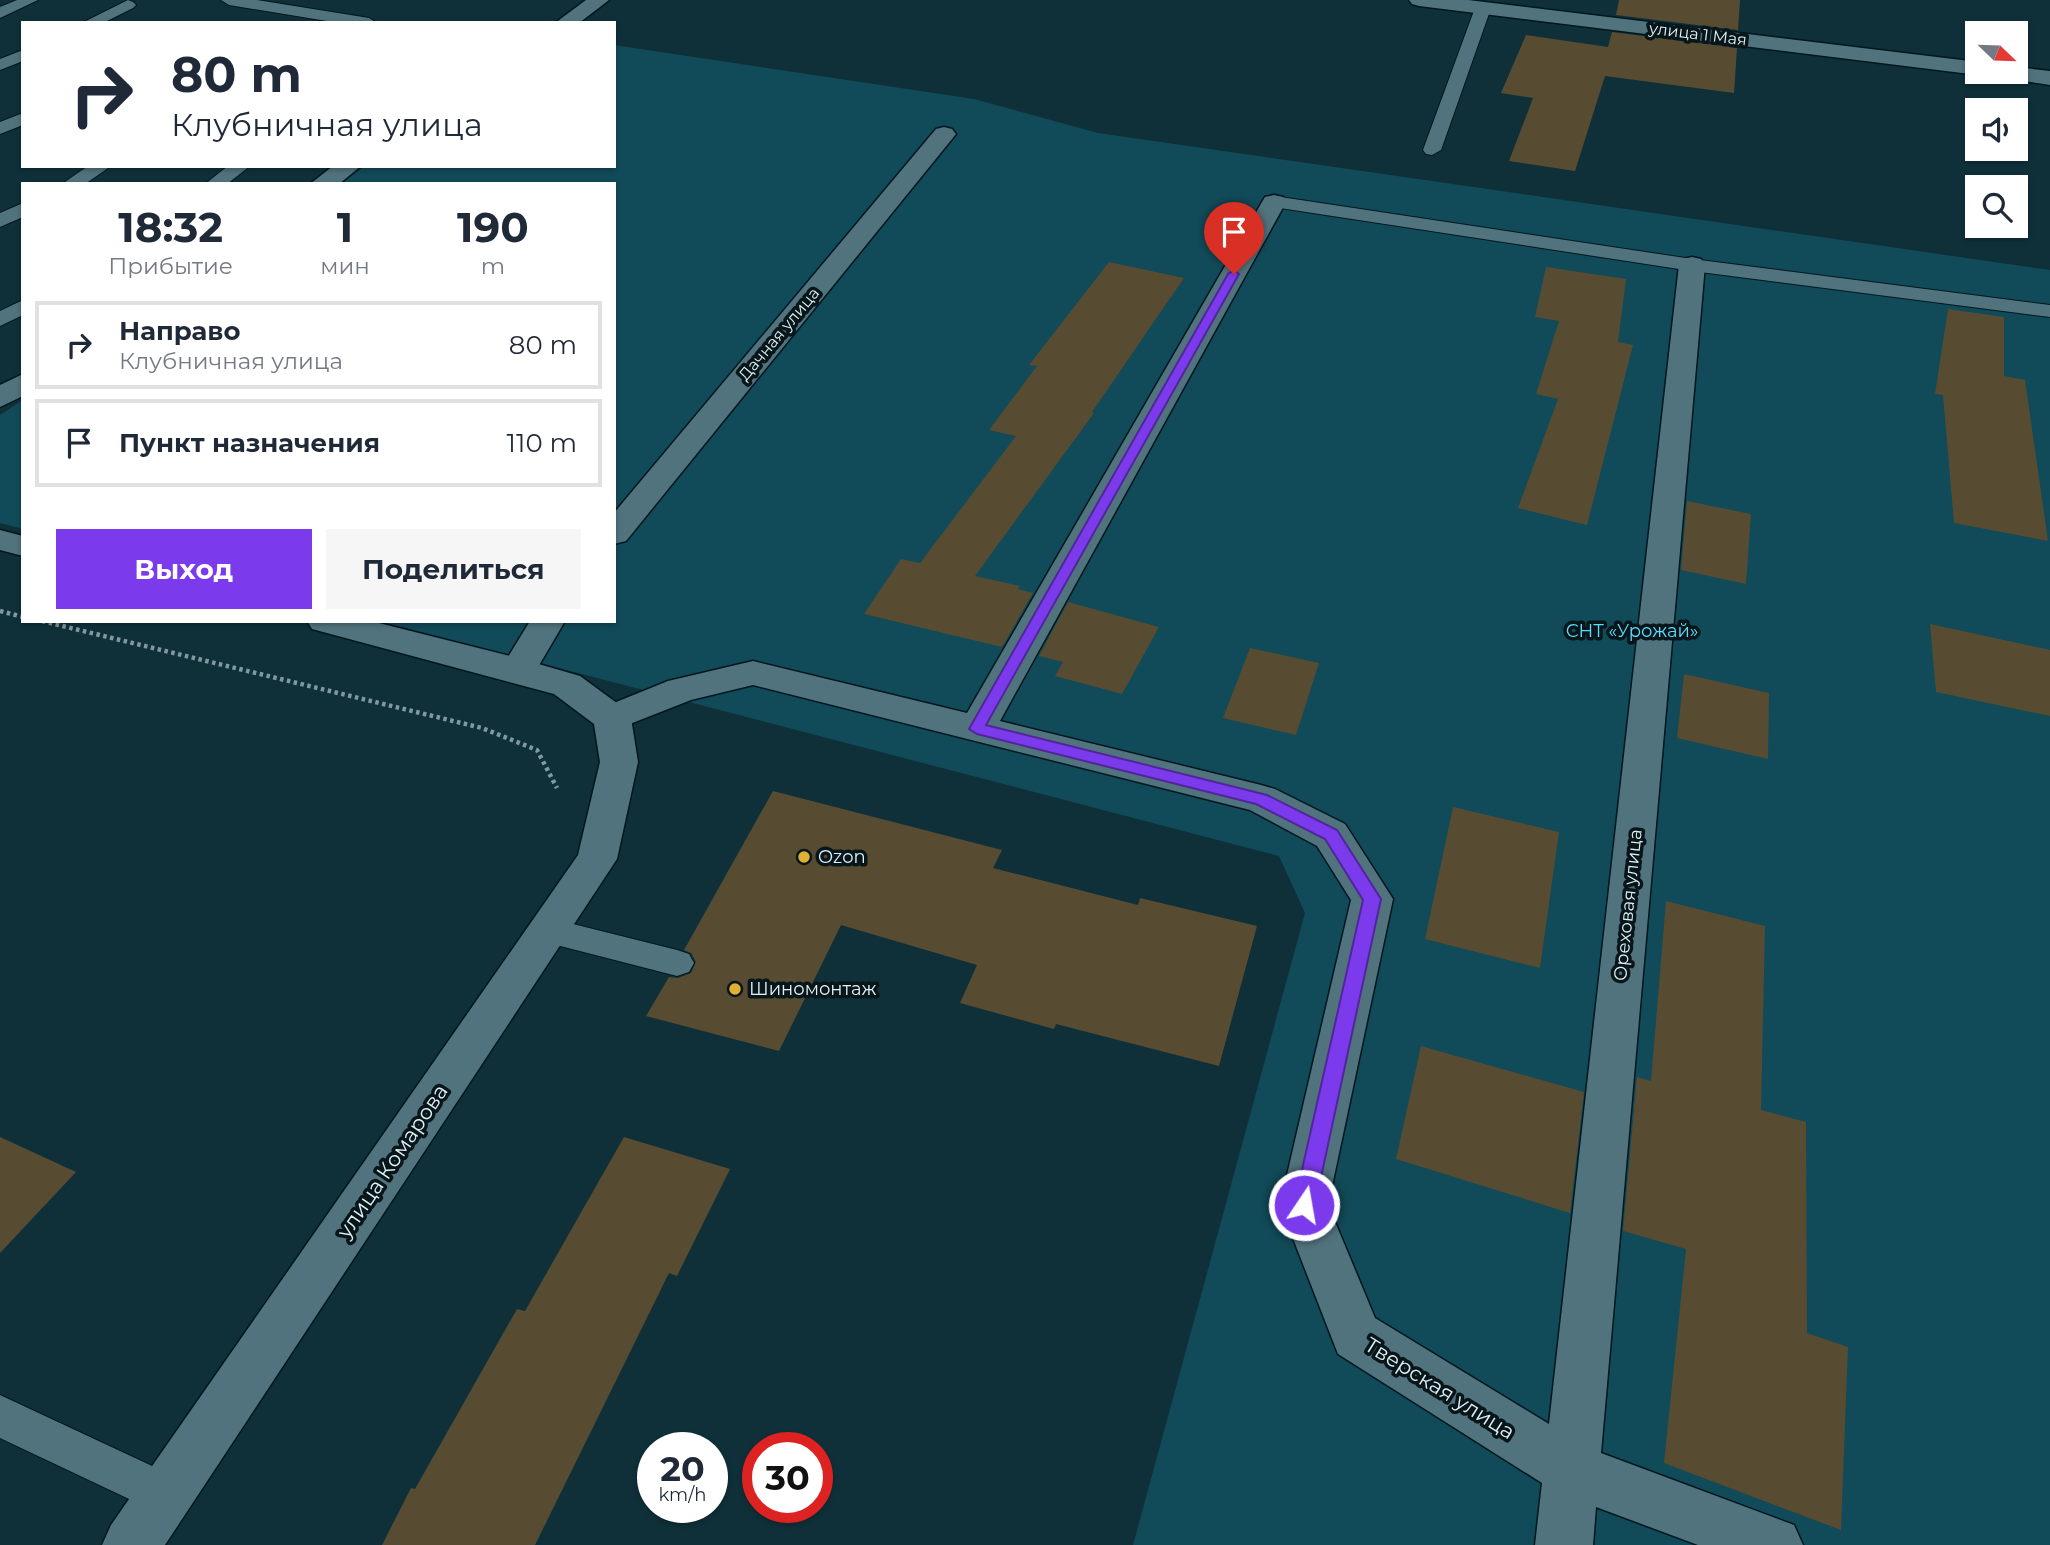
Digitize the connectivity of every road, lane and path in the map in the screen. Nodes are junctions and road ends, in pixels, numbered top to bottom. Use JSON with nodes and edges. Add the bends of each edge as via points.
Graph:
{"nodes":[{"id":1,"x":30,"y":0,"type":"edge"},
{"id":2,"x":229,"y":0,"type":"edge"},
{"id":3,"x":599,"y":0,"type":"edge"},
{"id":4,"x":1419,"y":0,"type":"edge"},
{"id":5,"x":128,"y":5,"type":"dead end"},
{"id":6,"x":1483,"y":8,"type":"junction"},
{"id":7,"x":0,"y":13,"type":"edge"},
{"id":8,"x":94,"y":21,"type":"edge"},
{"id":9,"x":357,"y":21,"type":"edge"},
{"id":10,"x":568,"y":21,"type":"edge"},
{"id":11,"x":21,"y":56,"type":"edge"},
{"id":12,"x":0,"y":65,"type":"edge"},
{"id":13,"x":1965,"y":67,"type":"edge"},
{"id":14,"x":2028,"y":75,"type":"edge"},
{"id":15,"x":2050,"y":78,"type":"edge"},
{"id":16,"x":21,"y":119,"type":"edge"},
{"id":17,"x":0,"y":130,"type":"edge"},
{"id":18,"x":944,"y":134,"type":"dead end"},
{"id":19,"x":1432,"y":150,"type":"dead end"},
{"id":20,"x":99,"y":168,"type":"edge"},
{"id":21,"x":239,"y":168,"type":"edge"},
{"id":22,"x":346,"y":168,"type":"edge"},
{"id":23,"x":74,"y":182,"type":"edge"},
{"id":24,"x":217,"y":182,"type":"edge"},
{"id":25,"x":325,"y":182,"type":"edge"},
{"id":26,"x":1275,"y":202,"type":"joint"},
{"id":27,"x":21,"y":210,"type":"edge"},
{"id":28,"x":0,"y":220,"type":"edge"},
{"id":29,"x":1692,"y":265,"type":"junction"},
{"id":30,"x":21,"y":307,"type":"edge"},
{"id":31,"x":2050,"y":312,"type":"edge"},
{"id":32,"x":0,"y":320,"type":"edge"},
{"id":33,"x":21,"y":384,"type":"edge"},
{"id":34,"x":0,"y":398,"type":"edge"},
{"id":35,"x":616,"y":532,"type":"edge"},
{"id":36,"x":0,"y":540,"type":"edge"},
{"id":37,"x":21,"y":545,"type":"edge"},
{"id":38,"x":0,"y":611,"type":"edge"},
{"id":39,"x":21,"y":616,"type":"edge"},
{"id":40,"x":50,"y":623,"type":"edge"},
{"id":41,"x":332,"y":623,"type":"edge"},
{"id":42,"x":547,"y":623,"type":"edge"},
{"id":43,"x":518,"y":670,"type":"junction"},
{"id":44,"x":977,"y":729,"type":"junction"},
{"id":45,"x":615,"y":740,"type":"junction"},
{"id":46,"x":558,"y":796,"type":"dead end"},
{"id":47,"x":549,"y":931,"type":"junction"},
{"id":48,"x":677,"y":963,"type":"dead end"},
{"id":49,"x":0,"y":1416,"type":"edge"},
{"id":50,"x":1572,"y":1470,"type":"junction"},
{"id":51,"x":165,"y":1494,"type":"junction"},
{"id":52,"x":131,"y":1545,"type":"edge"},
{"id":53,"x":1564,"y":1545,"type":"edge"},
{"id":54,"x":1774,"y":1545,"type":"edge"}],
"edges":[{"from":1,"to":7,"type":"lane"},
{"from":2,"to":9,"type":"lane"},
{"from":3,"to":10,"type":"street"},
{"from":4,"to":6,"type":"street","name":"улица 1 Мая"},
{"from":5,"to":8,"type":"lane"},
{"from":6,"to":13,"type":"street","name":"улица 1 Мая"},
{"from":6,"to":19,"type":"lane"},
{"from":11,"to":12,"type":"lane"},
{"from":14,"to":15,"type":"street"},
{"from":16,"to":17,"type":"lane"},
{"from":18,"to":35,"type":"street","name":"Дачная улица"},
{"from":20,"to":23,"type":"lane"},
{"from":21,"to":24,"type":"lane"},
{"from":22,"to":25,"type":"street"},
{"from":26,"to":29,"type":"lane"},
{"from":26,"to":44,"type":"street"},
{"from":27,"to":28,"type":"lane"},
{"from":29,"to":31,"type":"lane"},
{"from":29,"to":50,"type":"street","name":"Ореховая улица"},
{"from":30,"to":32,"type":"lane"},
{"from":33,"to":34,"type":"street"},
{"from":36,"to":37,"type":"street"},
{"from":38,"to":39,"type":"path"},
{"from":40,"to":46,"type":"path","via":[[482,728],[537,750],[556,782]]},
{"from":41,"to":43,"type":"street"},
{"from":42,"to":43,"type":"street"},
{"from":43,"to":45,"type":"street","via":[[567,685]]},
{"from":44,"to":45,"type":"street","name":"Тверская улица","via":[[752,673],[681,690]]},
{"from":44,"to":50,"type":"street","name":"Тверская улица","via":[[1261,799],[1331,835],[1372,899],[1304,1205],[1356,1336]]},
{"from":45,"to":47,"type":"street","name":"улица Комарова","via":[[597,859]]},
{"from":47,"to":48,"type":"lane"},
{"from":47,"to":51,"type":"street","name":"улица Комарова"},
{"from":49,"to":51,"type":"lane"},
{"from":50,"to":53,"type":"street","name":"Ореховая улица"},
{"from":50,"to":54,"type":"street","name":"Тверская улица"},
{"from":51,"to":52,"type":"street","name":"улица Комарова"}]}
